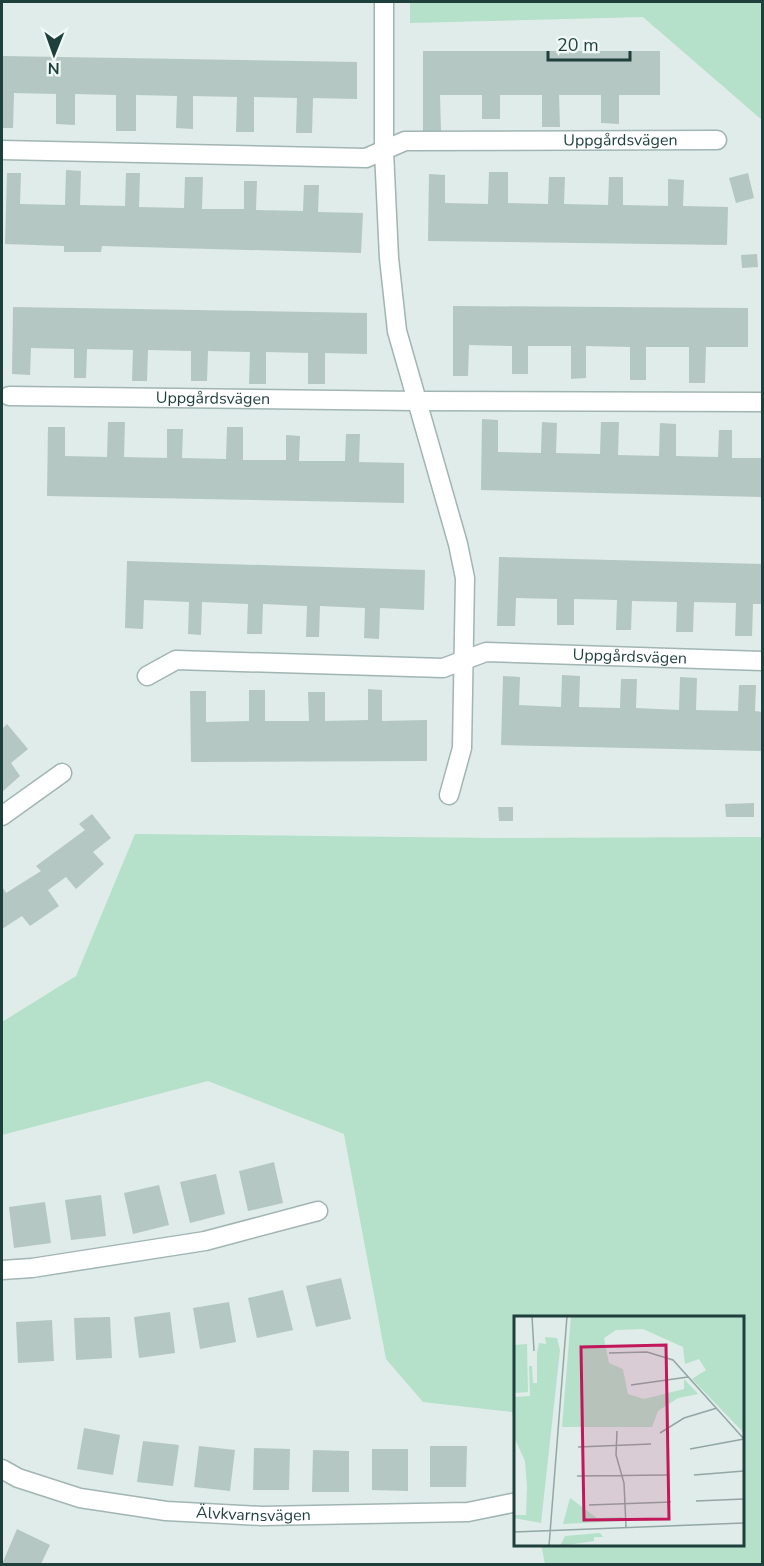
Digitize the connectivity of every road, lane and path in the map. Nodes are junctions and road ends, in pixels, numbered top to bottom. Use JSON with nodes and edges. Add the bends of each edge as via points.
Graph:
{"nodes":[{"id":1,"x":384,"y":2,"type":"edge"},
{"id":2,"x":717,"y":140,"type":"dead end"},
{"id":3,"x":2,"y":150,"type":"edge"},
{"id":4,"x":384,"y":151,"type":"junction"},
{"id":5,"x":9,"y":396,"type":"dead end"},
{"id":6,"x":416,"y":401,"type":"junction"},
{"id":7,"x":762,"y":402,"type":"edge"},
{"id":8,"x":463,"y":659,"type":"junction"},
{"id":9,"x":762,"y":661,"type":"edge"},
{"id":10,"x":147,"y":676,"type":"dead end"},
{"id":11,"x":62,"y":773,"type":"dead end"},
{"id":12,"x":449,"y":795,"type":"dead end"},
{"id":13,"x":2,"y":816,"type":"edge"},
{"id":14,"x":318,"y":1211,"type":"dead end"},
{"id":15,"x":2,"y":1270,"type":"edge"},
{"id":16,"x":2,"y":1469,"type":"edge"},
{"id":17,"x":512,"y":1503,"type":"dead end"}],
"edges":[{"from":1,"to":4,"type":"street"},
{"from":2,"to":4,"type":"street","name":"Uppgårdsvägen","via":[[405,141]]},
{"from":3,"to":4,"type":"street","name":"Uppgårdsvägen","via":[[366,158]]},
{"from":4,"to":6,"type":"street","via":[[397,331]]},
{"from":5,"to":6,"type":"street","name":"Uppgårdsvägen"},
{"from":6,"to":7,"type":"street","name":"Uppgårdsvägen"},
{"from":6,"to":8,"type":"street","via":[[465,578]]},
{"from":8,"to":9,"type":"street","name":"Uppgårdsvägen","via":[[486,652]]},
{"from":8,"to":10,"type":"street","name":"Uppgårdsvägen","via":[[442,668],[176,660]]},
{"from":8,"to":12,"type":"street","via":[[462,748]]},
{"from":11,"to":13,"type":"street"},
{"from":14,"to":15,"type":"street","via":[[205,1241]]},
{"from":16,"to":17,"type":"street","name":"Älvkvarnsvägen","via":[[80,1498],[166,1511],[262,1516],[468,1512]]}]}
